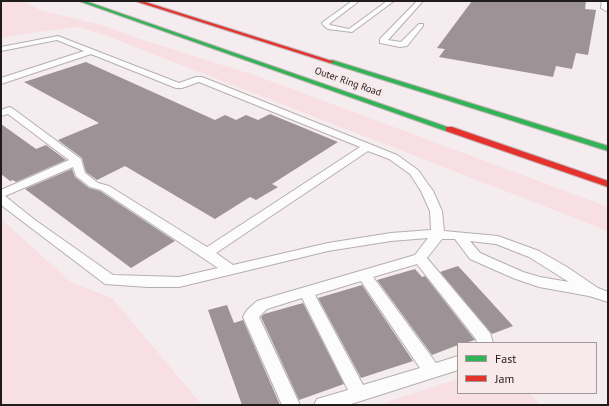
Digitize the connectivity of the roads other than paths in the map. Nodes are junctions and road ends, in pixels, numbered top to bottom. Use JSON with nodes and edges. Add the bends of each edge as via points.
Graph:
{"nodes":[{"id":1,"x":81,"y":1,"type":"edge"},
{"id":2,"x":137,"y":1,"type":"edge"},
{"id":3,"x":356,"y":1,"type":"edge"},
{"id":4,"x":391,"y":1,"type":"edge"},
{"id":5,"x":420,"y":1,"type":"edge"},
{"id":6,"x":605,"y":1,"type":"edge"},
{"id":7,"x":608,"y":10,"type":"edge"},
{"id":8,"x":421,"y":25,"type":"dead end"},
{"id":9,"x":1,"y":49,"type":"edge"},
{"id":10,"x":91,"y":51,"type":"junction"},
{"id":11,"x":1,"y":81,"type":"edge"},
{"id":12,"x":4,"y":109,"type":"edge"},
{"id":13,"x":367,"y":147,"type":"junction"},
{"id":14,"x":608,"y":148,"type":"edge"},
{"id":15,"x":77,"y":161,"type":"junction"},
{"id":16,"x":608,"y":184,"type":"edge"},
{"id":17,"x":1,"y":194,"type":"edge"},
{"id":18,"x":1,"y":199,"type":"edge"},
{"id":19,"x":438,"y":235,"type":"junction"},
{"id":20,"x":460,"y":235,"type":"junction"},
{"id":21,"x":207,"y":253,"type":"junction"},
{"id":22,"x":420,"y":258,"type":"junction"},
{"id":23,"x":231,"y":270,"type":"junction"},
{"id":24,"x":364,"y":275,"type":"junction"},
{"id":25,"x":306,"y":292,"type":"junction"},
{"id":26,"x":593,"y":292,"type":"junction"},
{"id":27,"x":608,"y":297,"type":"edge"},
{"id":28,"x":486,"y":342,"type":"edge"},
{"id":29,"x":457,"y":363,"type":"edge"},
{"id":30,"x":432,"y":371,"type":"junction"},
{"id":31,"x":359,"y":394,"type":"junction"},
{"id":32,"x":291,"y":405,"type":"edge"},
{"id":33,"x":323,"y":405,"type":"edge"}],
"edges":[{"from":1,"to":16,"type":"highway","name":"Outer Ring Road"},
{"from":2,"to":14,"type":"highway","name":"Outer Ring Road"},
{"from":3,"to":4,"type":"lane","via":[[325,23],[326,25],[350,31]]},
{"from":5,"to":8,"type":"lane","via":[[383,40],[404,44]]},
{"from":6,"to":7,"type":"lane","via":[[604,8]]},
{"from":9,"to":10,"type":"lane","via":[[58,38]]},
{"from":10,"to":11,"type":"lane"},
{"from":10,"to":13,"type":"lane","via":[[179,86],[199,79]]},
{"from":12,"to":15,"type":"lane"},
{"from":13,"to":19,"type":"lane","via":[[393,157],[414,172],[436,211]]},
{"from":13,"to":21,"type":"lane"},
{"from":15,"to":17,"type":"lane"},
{"from":15,"to":21,"type":"lane","via":[[80,174],[94,185],[105,188]]},
{"from":18,"to":23,"type":"lane","via":[[110,280],[179,282]]},
{"from":19,"to":20,"type":"lane"},
{"from":19,"to":22,"type":"lane"},
{"from":19,"to":23,"type":"lane","via":[[391,237],[328,247]]},
{"from":20,"to":26,"type":"lane","via":[[498,240],[534,254]]},
{"from":20,"to":26,"type":"lane","via":[[476,256],[518,275],[546,284]]},
{"from":21,"to":23,"type":"lane"},
{"from":22,"to":24,"type":"lane"},
{"from":22,"to":28,"type":"lane"},
{"from":24,"to":25,"type":"lane"},
{"from":24,"to":30,"type":"lane"},
{"from":25,"to":31,"type":"lane"},
{"from":25,"to":32,"type":"lane","via":[[262,305],[251,317]]},
{"from":26,"to":27,"type":"lane"},
{"from":29,"to":30,"type":"lane"},
{"from":30,"to":31,"type":"lane"},
{"from":31,"to":33,"type":"lane"}]}
